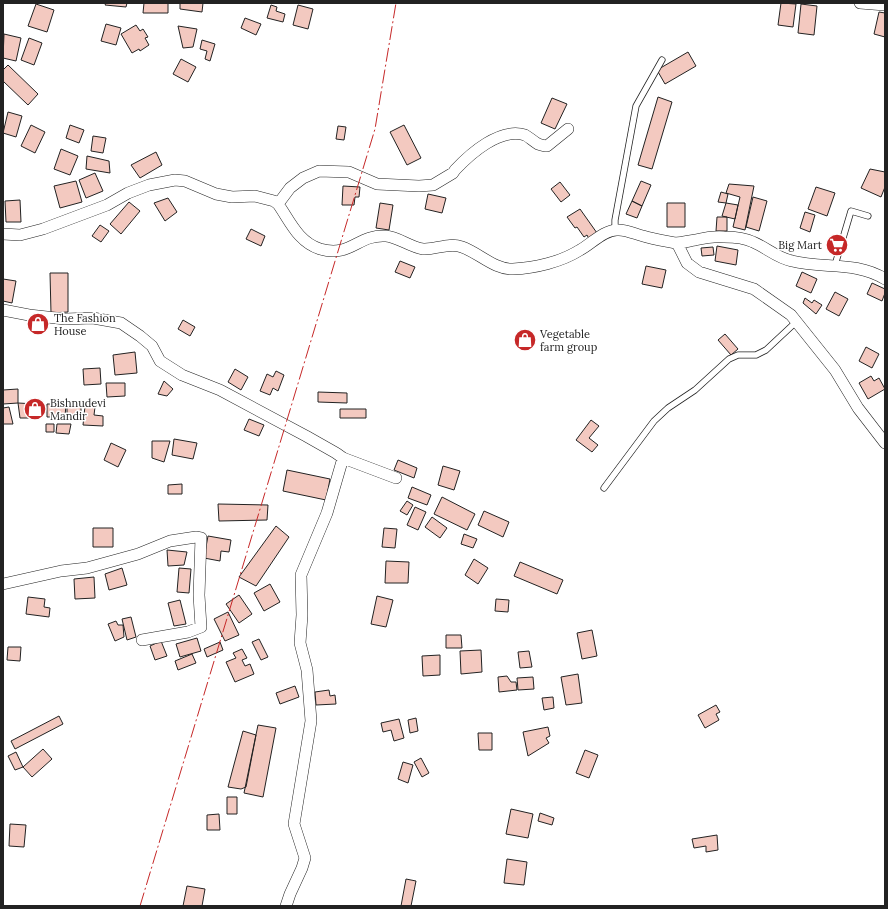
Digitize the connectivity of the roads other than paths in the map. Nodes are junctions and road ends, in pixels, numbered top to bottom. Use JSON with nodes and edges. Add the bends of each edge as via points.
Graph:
{"nodes":[{"id":1,"x":860,"y":3,"type":"edge"},
{"id":2,"x":885,"y":5,"type":"edge"},
{"id":3,"x":662,"y":60,"type":"dead end"},
{"id":4,"x":568,"y":129,"type":"dead end"},
{"id":5,"x":278,"y":204,"type":"junction"},
{"id":6,"x":868,"y":216,"type":"dead end"},
{"id":7,"x":615,"y":230,"type":"junction"},
{"id":8,"x":3,"y":234,"type":"edge"},
{"id":9,"x":677,"y":243,"type":"junction"},
{"id":10,"x":835,"y":265,"type":"junction"},
{"id":11,"x":885,"y":279,"type":"edge"},
{"id":12,"x":3,"y":310,"type":"edge"},
{"id":13,"x":796,"y":322,"type":"junction"},
{"id":14,"x":885,"y":442,"type":"edge"},
{"id":15,"x":342,"y":458,"type":"junction"},
{"id":16,"x":396,"y":478,"type":"dead end"},
{"id":17,"x":604,"y":488,"type":"dead end"},
{"id":18,"x":3,"y":584,"type":"edge"},
{"id":19,"x":142,"y":640,"type":"dead end"},
{"id":20,"x":286,"y":906,"type":"edge"}],
"edges":[{"from":1,"to":2,"type":"street"},
{"from":3,"to":7,"type":"lane","via":[[636,106]]},
{"from":4,"to":5,"type":"street","via":[[547,146],[538,144],[525,135],[512,134],[497,138],[476,150],[453,173],[433,185],[377,184],[349,172],[319,171],[303,178],[290,188]]},
{"from":5,"to":7,"type":"street","via":[[300,237],[320,249],[343,251],[368,238],[388,236],[424,249],[449,245],[462,247],[501,267],[512,269],[557,260],[575,253]]},
{"from":5,"to":8,"type":"street","via":[[255,196],[232,197],[216,194],[185,181],[175,180],[149,185],[128,193],[107,206],[43,229],[20,235]]},
{"from":6,"to":10,"type":"lane","via":[[851,211]]},
{"from":7,"to":9,"type":"street"},
{"from":9,"to":10,"type":"street","via":[[723,236],[740,238],[791,261]]},
{"from":9,"to":13,"type":"street","via":[[686,263],[699,272],[754,289]]},
{"from":10,"to":11,"type":"street","via":[[865,270]]},
{"from":12,"to":15,"type":"street","via":[[65,319],[93,318],[121,323],[152,346],[160,361],[182,374],[220,390]]},
{"from":13,"to":14,"type":"street","via":[[835,370],[858,408]]},
{"from":13,"to":17,"type":"lane","via":[[766,350],[756,355],[738,355],[729,359],[695,390],[654,420]]},
{"from":15,"to":16,"type":"street"},
{"from":15,"to":20,"type":"street","via":[[327,513],[301,575],[300,643],[307,670],[311,721],[294,824],[304,858]]},
{"from":18,"to":19,"type":"street","via":[[87,568],[138,554],[170,541],[201,538],[201,627],[188,632]]}]}
